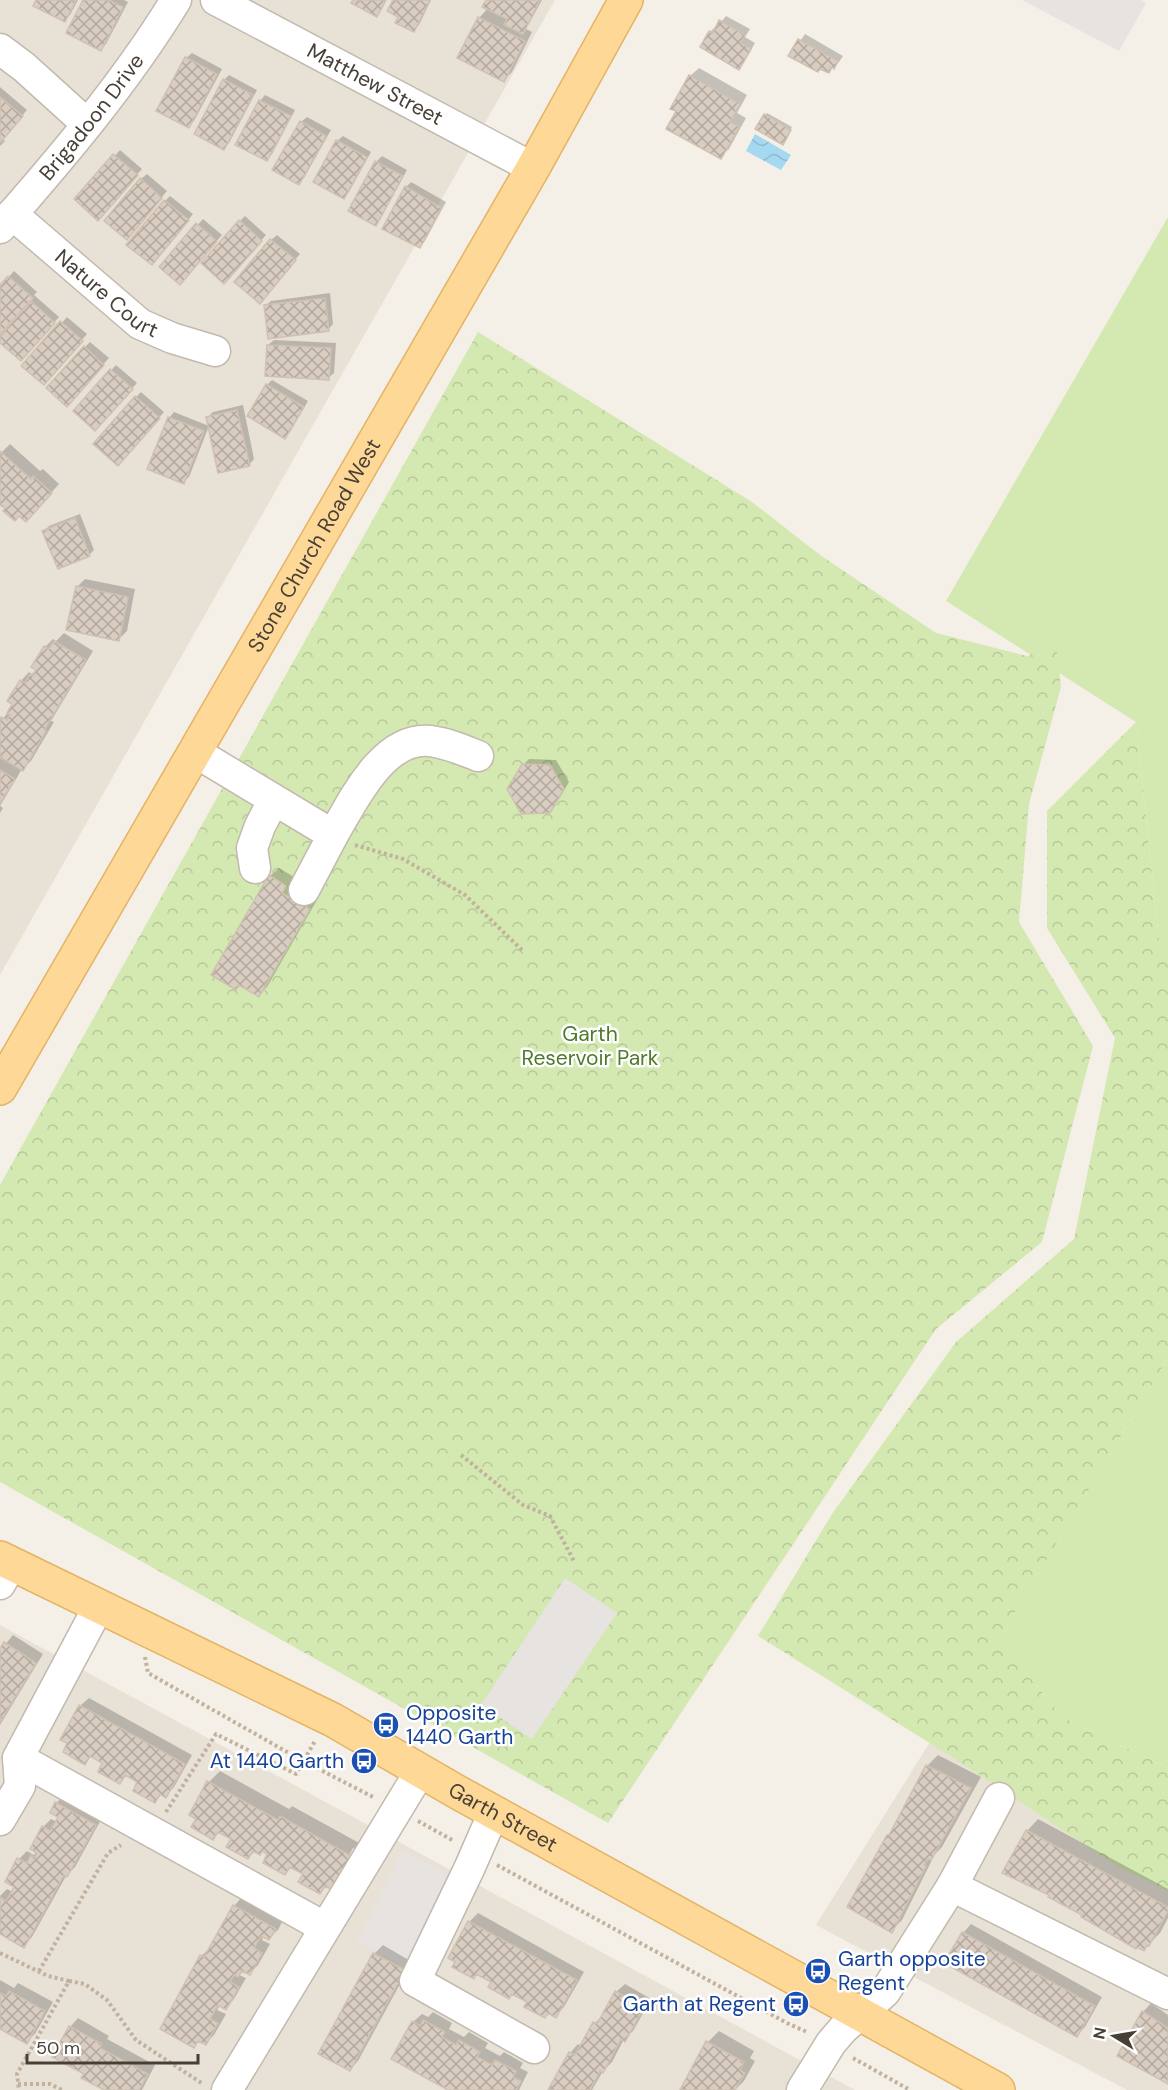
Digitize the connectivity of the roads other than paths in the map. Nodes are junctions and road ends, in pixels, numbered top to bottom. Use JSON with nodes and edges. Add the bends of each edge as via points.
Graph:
{"nodes":[{"id":1,"x":176,"y":0,"type":"edge"},
{"id":2,"x":216,"y":0,"type":"edge"},
{"id":3,"x":626,"y":0,"type":"edge"},
{"id":4,"x":0,"y":48,"type":"edge"},
{"id":5,"x":87,"y":124,"type":"junction"},
{"id":6,"x":533,"y":168,"type":"junction"},
{"id":7,"x":6,"y":221,"type":"edge"},
{"id":8,"x":215,"y":351,"type":"dead end"},
{"id":9,"x":195,"y":752,"type":"junction"},
{"id":10,"x":478,"y":756,"type":"dead end"},
{"id":11,"x":273,"y":801,"type":"junction"},
{"id":12,"x":343,"y":839,"type":"junction"},
{"id":13,"x":255,"y":868,"type":"dead end"},
{"id":14,"x":304,"y":890,"type":"dead end"},
{"id":15,"x":0,"y":1088,"type":"edge"},
{"id":16,"x":4,"y":1568,"type":"edge"},
{"id":17,"x":99,"y":1606,"type":"junction"},
{"id":18,"x":18,"y":1758,"type":"junction"},
{"id":19,"x":421,"y":1770,"type":"junction"},
{"id":20,"x":999,"y":1798,"type":"dead end"},
{"id":21,"x":494,"y":1812,"type":"junction"},
{"id":22,"x":0,"y":1820,"type":"edge"},
{"id":23,"x":952,"y":1886,"type":"junction"},
{"id":24,"x":324,"y":1927,"type":"junction"},
{"id":25,"x":1168,"y":1994,"type":"edge"},
{"id":26,"x":858,"y":2013,"type":"junction"},
{"id":27,"x":534,"y":2048,"type":"dead end"},
{"id":28,"x":227,"y":2090,"type":"edge"},
{"id":29,"x":802,"y":2090,"type":"edge"},
{"id":30,"x":998,"y":2090,"type":"edge"}],
"edges":[{"from":1,"to":5,"type":"street","name":"Brigadoon Drive","via":[[125,77]]},
{"from":2,"to":6,"type":"street","name":"Matthew Street"},
{"from":3,"to":6,"type":"main road","name":"Stone Church Road West"},
{"from":4,"to":5,"type":"street"},
{"from":5,"to":7,"type":"street","name":"Brigadoon Drive"},
{"from":6,"to":9,"type":"main road","name":"Stone Church Road West"},
{"from":7,"to":8,"type":"street","name":"Nature Court","via":[[140,324]]},
{"from":9,"to":11,"type":"street"},
{"from":9,"to":15,"type":"main road","name":"Stone Church Road West"},
{"from":10,"to":12,"type":"street","via":[[428,741],[409,743],[391,752],[378,766]]},
{"from":11,"to":12,"type":"street"},
{"from":11,"to":13,"type":"street","via":[[252,848]]},
{"from":12,"to":14,"type":"street"},
{"from":16,"to":17,"type":"main road","name":"Garth Street"},
{"from":17,"to":18,"type":"street"},
{"from":17,"to":19,"type":"main road","name":"Garth Street","via":[[333,1720]]},
{"from":18,"to":22,"type":"street","via":[[20,1786]]},
{"from":18,"to":24,"type":"street"},
{"from":19,"to":21,"type":"main road","name":"Garth Street"},
{"from":19,"to":24,"type":"street"},
{"from":20,"to":23,"type":"street"},
{"from":21,"to":26,"type":"main road","name":"Garth Street"},
{"from":21,"to":27,"type":"street","via":[[415,1981]]},
{"from":23,"to":25,"type":"street"},
{"from":23,"to":26,"type":"street","via":[[885,1992]]},
{"from":24,"to":28,"type":"street"},
{"from":26,"to":29,"type":"street","via":[[831,2043]]},
{"from":26,"to":30,"type":"main road","name":"Garth Street"}]}
